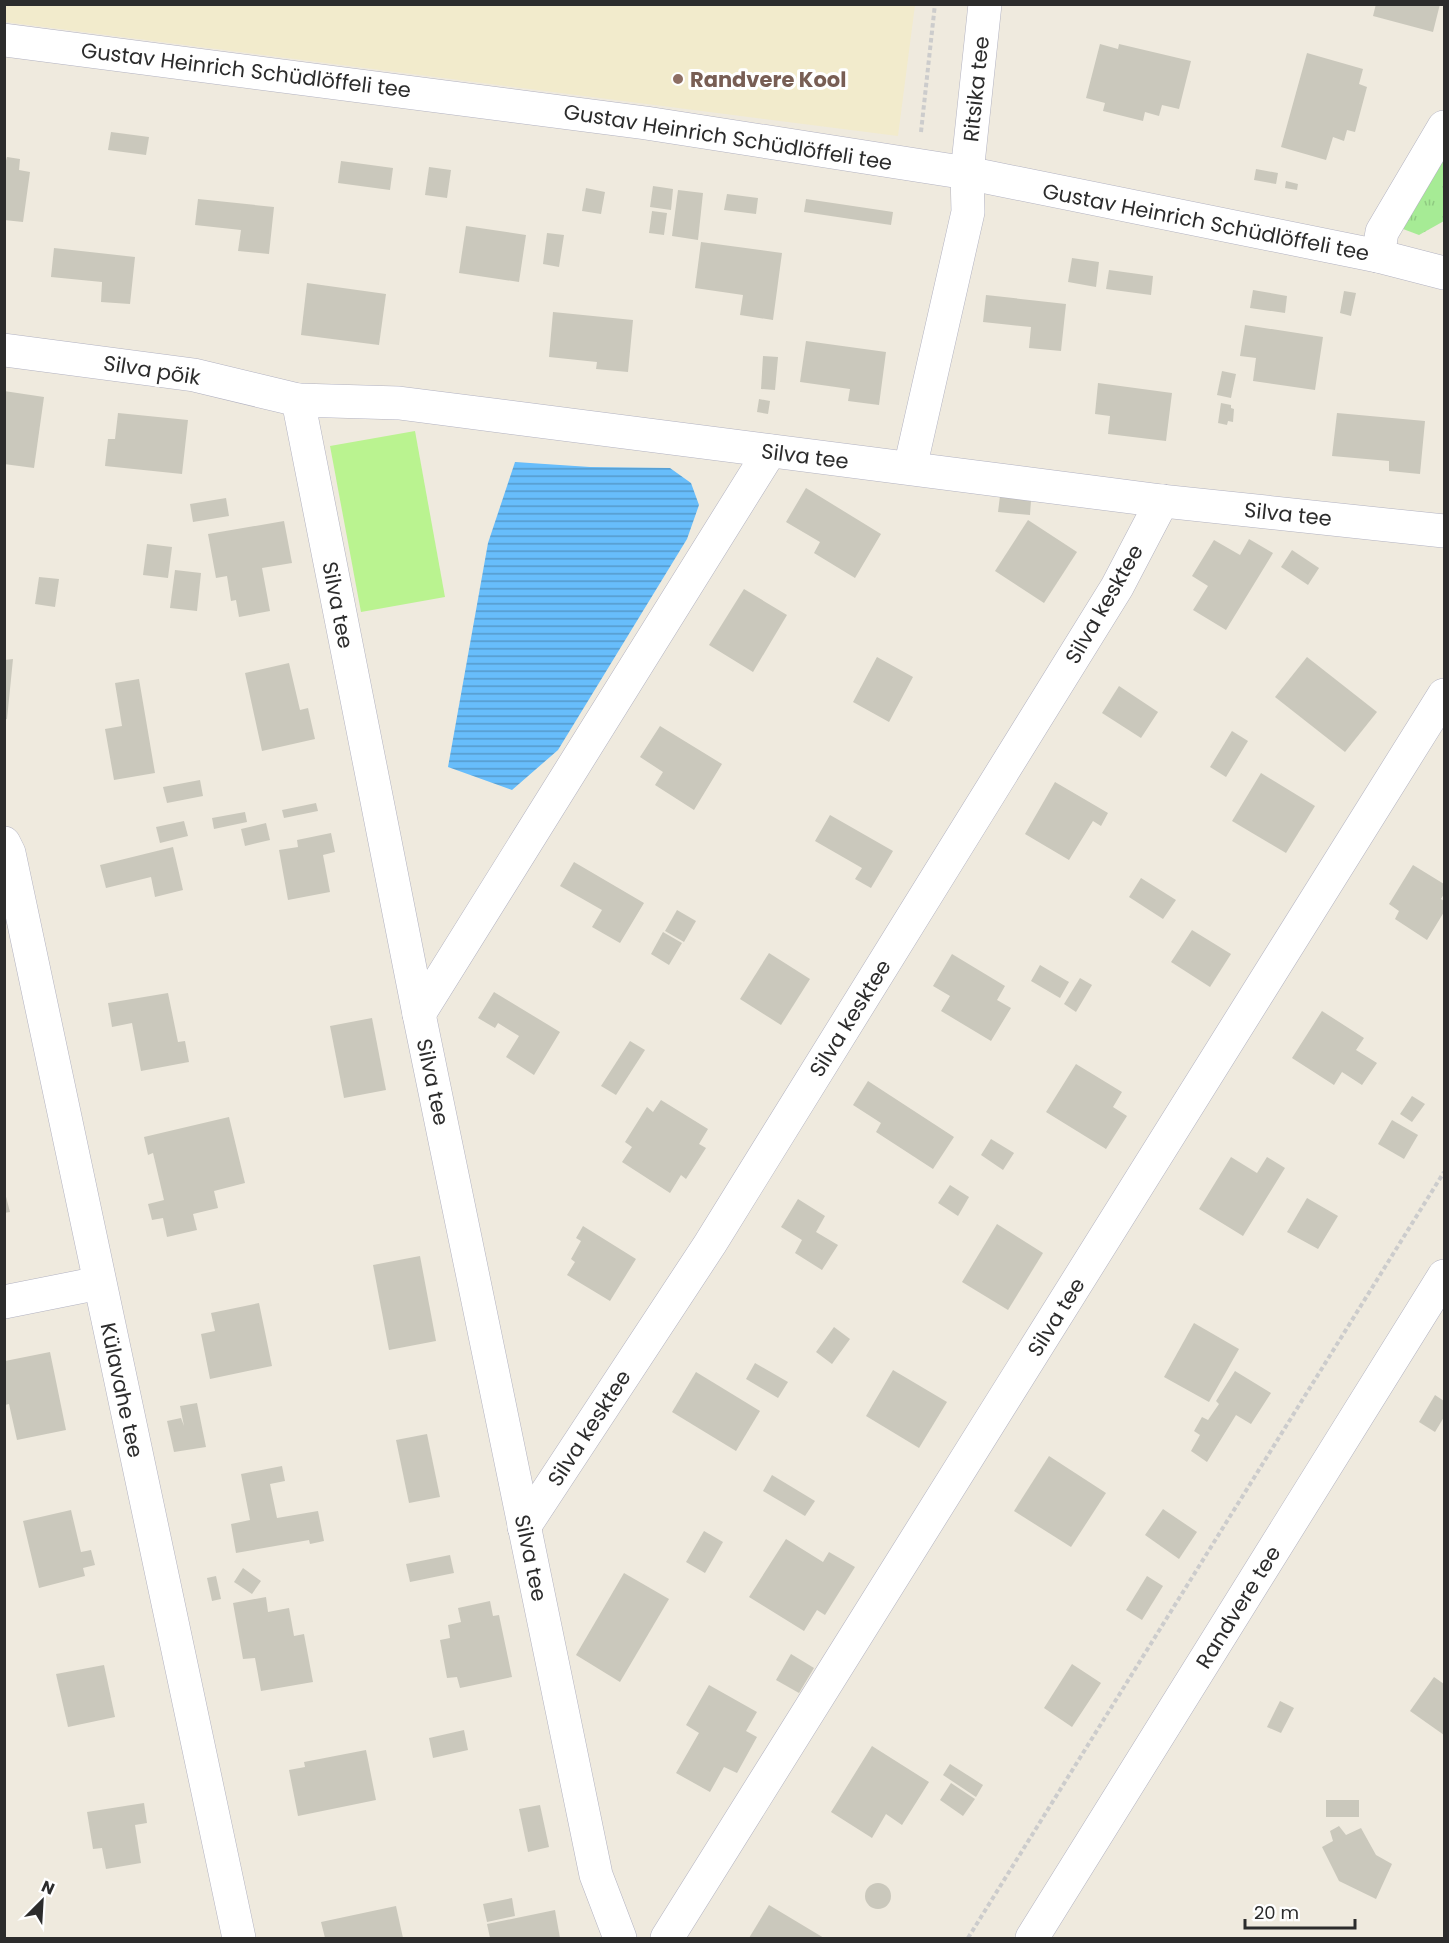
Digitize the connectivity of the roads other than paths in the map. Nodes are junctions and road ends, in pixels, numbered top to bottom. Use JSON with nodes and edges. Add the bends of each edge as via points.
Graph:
{"nodes":[{"id":1,"x":985,"y":4,"type":"edge"},
{"id":2,"x":4,"y":40,"type":"edge"},
{"id":3,"x":1444,"y":127,"type":"edge"},
{"id":4,"x":967,"y":173,"type":"junction"},
{"id":5,"x":1378,"y":256,"type":"junction"},
{"id":6,"x":1444,"y":273,"type":"edge"},
{"id":7,"x":4,"y":350,"type":"edge"},
{"id":8,"x":298,"y":400,"type":"junction"},
{"id":9,"x":770,"y":451,"type":"junction"},
{"id":10,"x":910,"y":468,"type":"junction"},
{"id":11,"x":1162,"y":501,"type":"junction"},
{"id":12,"x":1444,"y":531,"type":"edge"},
{"id":13,"x":1444,"y":695,"type":"edge"},
{"id":14,"x":4,"y":843,"type":"edge"},
{"id":15,"x":419,"y":1014,"type":"junction"},
{"id":16,"x":1444,"y":1276,"type":"edge"},
{"id":17,"x":99,"y":1283,"type":"junction"},
{"id":18,"x":4,"y":1302,"type":"edge"},
{"id":19,"x":524,"y":1527,"type":"junction"},
{"id":20,"x":239,"y":1938,"type":"edge"},
{"id":21,"x":620,"y":1938,"type":"edge"},
{"id":22,"x":668,"y":1938,"type":"edge"},
{"id":23,"x":1032,"y":1938,"type":"edge"}],
"edges":[{"from":1,"to":4,"type":"street","name":"Ritsika tee"},
{"from":2,"to":4,"type":"street","name":"Gustav Heinrich Schüdlöffeli tee","via":[[646,123]]},
{"from":3,"to":5,"type":"street","via":[[1382,232]]},
{"from":4,"to":5,"type":"street","name":"Gustav Heinrich Schüdlöffeli tee"},
{"from":4,"to":10,"type":"street","name":"Ritsika tee","via":[[968,212]]},
{"from":5,"to":6,"type":"street","name":"Gustav Heinrich Schüdlöffeli tee"},
{"from":7,"to":8,"type":"street","name":"Silva põik","via":[[194,375]]},
{"from":8,"to":9,"type":"street","name":"Silva tee","via":[[399,403]]},
{"from":8,"to":15,"type":"street","name":"Silva tee"},
{"from":9,"to":10,"type":"street","name":"Silva tee"},
{"from":9,"to":15,"type":"street"},
{"from":10,"to":11,"type":"street","name":"Silva tee"},
{"from":11,"to":12,"type":"street","name":"Silva tee"},
{"from":11,"to":19,"type":"street","name":"Silva kesktee","via":[[1117,587],[722,1223]]},
{"from":13,"to":22,"type":"street","name":"Silva tee"},
{"from":14,"to":17,"type":"street","name":"Külavahe tee"},
{"from":15,"to":19,"type":"street","name":"Silva tee"},
{"from":16,"to":23,"type":"street","name":"Randvere tee"},
{"from":17,"to":18,"type":"street"},
{"from":17,"to":20,"type":"street","name":"Külavahe tee"},
{"from":19,"to":21,"type":"street","name":"Silva tee","via":[[597,1875]]}]}
